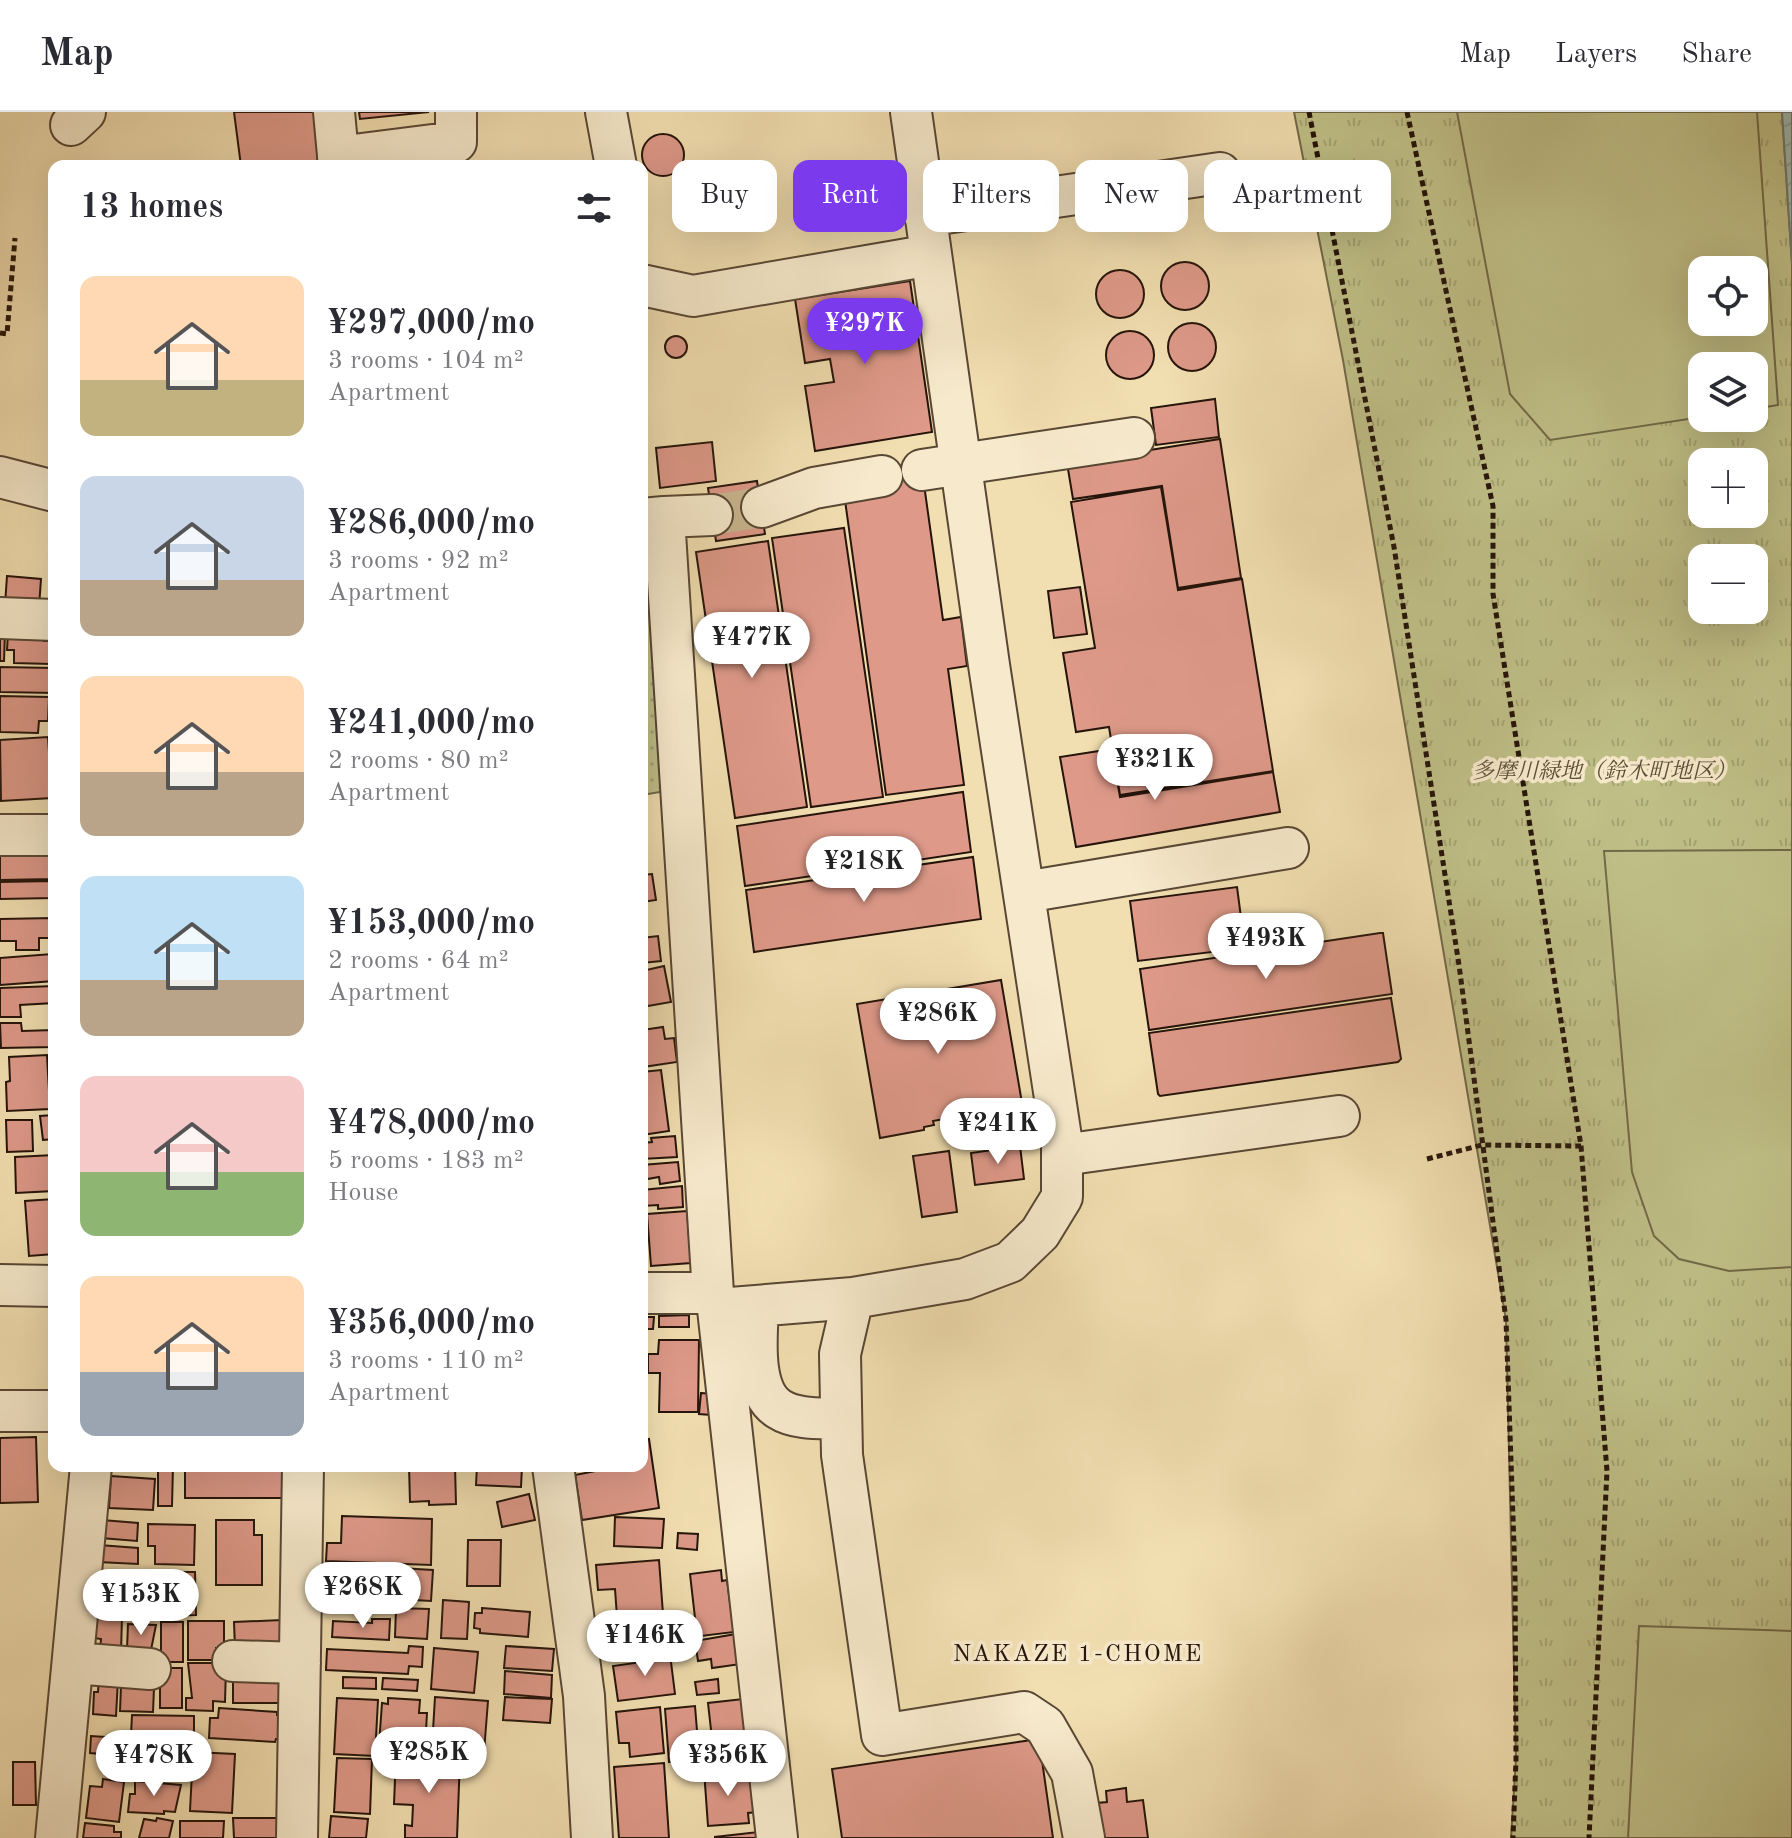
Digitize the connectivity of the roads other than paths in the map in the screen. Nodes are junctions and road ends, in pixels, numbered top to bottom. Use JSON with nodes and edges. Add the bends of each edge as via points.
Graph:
{"nodes":[{"id":1,"x":334,"y":112,"type":"edge"},
{"id":2,"x":606,"y":112,"type":"edge"},
{"id":3,"x":911,"y":112,"type":"edge"},
{"id":4,"x":455,"y":140,"type":"edge"},
{"id":5,"x":339,"y":160,"type":"edge"},
{"id":6,"x":350,"y":160,"type":"edge"},
{"id":7,"x":615,"y":160,"type":"edge"},
{"id":8,"x":1204,"y":175,"type":"edge"},
{"id":9,"x":1059,"y":196,"type":"edge"},
{"id":10,"x":923,"y":201,"type":"edge"},
{"id":11,"x":927,"y":232,"type":"edge"},
{"id":12,"x":931,"y":255,"type":"junction"},
{"id":13,"x":648,"y":286,"type":"edge"},
{"id":14,"x":1134,"y":438,"type":"dead end"},
{"id":15,"x":961,"y":464,"type":"junction"},
{"id":16,"x":922,"y":470,"type":"dead end"},
{"id":17,"x":882,"y":476,"type":"dead end"},
{"id":18,"x":0,"y":477,"type":"edge"},
{"id":19,"x":48,"y":489,"type":"edge"},
{"id":20,"x":762,"y":507,"type":"tunnel mouth"},
{"id":21,"x":712,"y":515,"type":"tunnel mouth"},
{"id":22,"x":653,"y":518,"type":"edge"},
{"id":23,"x":0,"y":618,"type":"edge"},
{"id":24,"x":48,"y":620,"type":"edge"},
{"id":25,"x":0,"y":835,"type":"edge"},
{"id":26,"x":48,"y":835,"type":"edge"},
{"id":27,"x":1288,"y":848,"type":"dead end"},
{"id":28,"x":1025,"y":892,"type":"junction"},
{"id":29,"x":1339,"y":1116,"type":"dead end"},
{"id":30,"x":1063,"y":1155,"type":"junction"},
{"id":31,"x":0,"y":1285,"type":"edge"},
{"id":32,"x":48,"y":1286,"type":"edge"},
{"id":33,"x":648,"y":1294,"type":"edge"},
{"id":34,"x":853,"y":1298,"type":"junction"},
{"id":35,"x":716,"y":1301,"type":"junction"},
{"id":36,"x":758,"y":1307,"type":"junction"},
{"id":37,"x":0,"y":1411,"type":"edge"},
{"id":38,"x":48,"y":1411,"type":"edge"},
{"id":39,"x":841,"y":1419,"type":"junction"},
{"id":40,"x":90,"y":1472,"type":"edge"},
{"id":41,"x":303,"y":1472,"type":"edge"},
{"id":42,"x":554,"y":1472,"type":"edge"},
{"id":43,"x":233,"y":1661,"type":"dead end"},
{"id":44,"x":73,"y":1663,"type":"junction"},
{"id":45,"x":300,"y":1663,"type":"junction"},
{"id":46,"x":150,"y":1669,"type":"dead end"},
{"id":47,"x":56,"y":1838,"type":"edge"},
{"id":48,"x":297,"y":1838,"type":"edge"},
{"id":49,"x":592,"y":1838,"type":"edge"},
{"id":50,"x":777,"y":1838,"type":"edge"},
{"id":51,"x":1084,"y":1838,"type":"edge"}],
"edges":[{"from":1,"to":5,"type":"street"},
{"from":2,"to":7,"type":"street"},
{"from":3,"to":10,"type":"street"},
{"from":4,"to":6,"type":"street"},
{"from":8,"to":9,"type":"street"},
{"from":11,"to":12,"type":"street"},
{"from":12,"to":13,"type":"street","via":[[693,296]]},
{"from":12,"to":15,"type":"street"},
{"from":14,"to":15,"type":"street"},
{"from":15,"to":16,"type":"street"},
{"from":15,"to":28,"type":"street"},
{"from":17,"to":20,"type":"street","via":[[814,488]]},
{"from":18,"to":19,"type":"street"},
{"from":21,"to":22,"type":"street"},
{"from":22,"to":35,"type":"street"},
{"from":23,"to":24,"type":"street"},
{"from":25,"to":26,"type":"street"},
{"from":27,"to":28,"type":"street"},
{"from":28,"to":30,"type":"street"},
{"from":29,"to":30,"type":"street"},
{"from":30,"to":34,"type":"street","via":[[1062,1197],[1040,1233],[1010,1262],[965,1279]]},
{"from":31,"to":32,"type":"street"},
{"from":33,"to":35,"type":"street"},
{"from":34,"to":36,"type":"street"},
{"from":34,"to":39,"type":"street","via":[[840,1354]]},
{"from":35,"to":36,"type":"street"},
{"from":35,"to":50,"type":"street"},
{"from":36,"to":39,"type":"street","via":[[756,1361],[767,1396],[778,1409]]},
{"from":37,"to":38,"type":"street"},
{"from":39,"to":51,"type":"street","via":[[847,1501],[882,1735],[1024,1712],[1045,1726],[1072,1773]]},
{"from":40,"to":44,"type":"street"},
{"from":41,"to":45,"type":"street"},
{"from":42,"to":49,"type":"street","via":[[584,1696]]},
{"from":43,"to":45,"type":"street"},
{"from":44,"to":46,"type":"street"},
{"from":44,"to":47,"type":"street"},
{"from":45,"to":48,"type":"street"}]}
